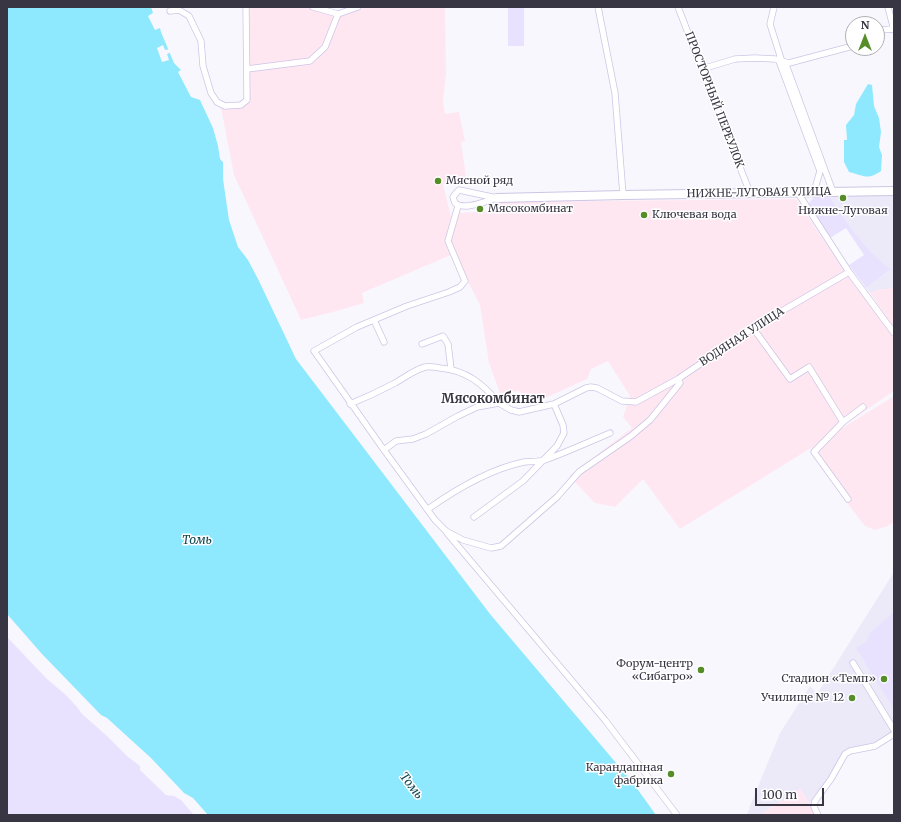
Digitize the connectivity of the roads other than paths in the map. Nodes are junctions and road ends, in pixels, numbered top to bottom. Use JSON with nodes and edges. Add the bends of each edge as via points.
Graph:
{"nodes":[{"id":1,"x":246,"y":7,"type":"edge"},
{"id":2,"x":313,"y":7,"type":"edge"},
{"id":3,"x":358,"y":7,"type":"edge"},
{"id":4,"x":598,"y":7,"type":"edge"},
{"id":5,"x":678,"y":7,"type":"edge"},
{"id":6,"x":774,"y":7,"type":"edge"},
{"id":7,"x":888,"y":7,"type":"edge"},
{"id":8,"x":170,"y":11,"type":"dead end"},
{"id":9,"x":338,"y":14,"type":"junction"},
{"id":10,"x":894,"y":29,"type":"edge"},
{"id":11,"x":845,"y":48,"type":"edge"},
{"id":12,"x":782,"y":62,"type":"junction"},
{"id":13,"x":247,"y":69,"type":"junction"},
{"id":14,"x":702,"y":69,"type":"junction"},
{"id":15,"x":894,"y":191,"type":"edge"},
{"id":16,"x":833,"y":192,"type":"junction"},
{"id":17,"x":750,"y":193,"type":"junction"},
{"id":18,"x":798,"y":193,"type":"junction"},
{"id":19,"x":816,"y":193,"type":"junction"},
{"id":20,"x":623,"y":195,"type":"junction"},
{"id":21,"x":497,"y":198,"type":"junction"},
{"id":22,"x":458,"y":206,"type":"junction"},
{"id":23,"x":848,"y":272,"type":"junction"},
{"id":24,"x":374,"y":320,"type":"junction"},
{"id":25,"x":753,"y":328,"type":"junction"},
{"id":26,"x":894,"y":333,"type":"edge"},
{"id":27,"x":384,"y":342,"type":"dead end"},
{"id":28,"x":422,"y":344,"type":"dead end"},
{"id":29,"x":451,"y":369,"type":"junction"},
{"id":30,"x":678,"y":379,"type":"junction"},
{"id":31,"x":499,"y":403,"type":"junction"},
{"id":32,"x":350,"y":404,"type":"junction"},
{"id":33,"x":554,"y":404,"type":"junction"},
{"id":34,"x":863,"y":407,"type":"dead end"},
{"id":35,"x":843,"y":422,"type":"junction"},
{"id":36,"x":610,"y":433,"type":"dead end"},
{"id":37,"x":384,"y":450,"type":"junction"},
{"id":38,"x":544,"y":460,"type":"junction"},
{"id":39,"x":848,"y":499,"type":"dead end"},
{"id":40,"x":428,"y":509,"type":"junction"},
{"id":41,"x":474,"y":517,"type":"dead end"},
{"id":42,"x":446,"y":531,"type":"junction"},
{"id":43,"x":853,"y":663,"type":"dead end"},
{"id":44,"x":894,"y":730,"type":"edge"},
{"id":45,"x":894,"y":734,"type":"edge"},
{"id":46,"x":677,"y":815,"type":"edge"},
{"id":47,"x":818,"y":815,"type":"edge"}],
"edges":[{"from":1,"to":13,"type":"street"},
{"from":2,"to":9,"type":"street"},
{"from":3,"to":9,"type":"street"},
{"from":4,"to":20,"type":"street","via":[[615,93]]},
{"from":5,"to":14,"type":"street","name":"ПРОСТОРНЫЙ ПЕРЕУЛОК"},
{"from":6,"to":12,"type":"street","via":[[770,24]]},
{"from":7,"to":10,"type":"street"},
{"from":8,"to":13,"type":"street","via":[[179,10],[189,16],[201,41],[203,66],[211,93],[217,102],[225,106],[241,105],[247,100]]},
{"from":9,"to":13,"type":"street","via":[[325,47],[310,61]]},
{"from":11,"to":12,"type":"street","via":[[789,63]]},
{"from":12,"to":14,"type":"street","via":[[754,58],[735,59]]},
{"from":12,"to":16,"type":"street"},
{"from":12,"to":19,"type":"street","via":[[820,171]]},
{"from":14,"to":17,"type":"street","name":"ПРОСТОРНЫЙ ПЕРЕУЛОК"},
{"from":15,"to":16,"type":"street","name":"НИЖНЕ-ЛУГОВАЯ УЛИЦА"},
{"from":16,"to":19,"type":"street","name":"НИЖНЕ-ЛУГОВАЯ УЛИЦА"},
{"from":17,"to":18,"type":"street","name":"НИЖНЕ-ЛУГОВАЯ УЛИЦА"},
{"from":17,"to":20,"type":"street","name":"НИЖНЕ-ЛУГОВАЯ УЛИЦА"},
{"from":18,"to":19,"type":"street","name":"НИЖНЕ-ЛУГОВАЯ УЛИЦА"},
{"from":18,"to":23,"type":"street"},
{"from":20,"to":21,"type":"street","name":"НИЖНЕ-ЛУГОВАЯ УЛИЦА"},
{"from":21,"to":22,"type":"street","via":[[470,206]]},
{"from":21,"to":22,"type":"street","via":[[460,190],[453,197]]},
{"from":22,"to":24,"type":"street","via":[[448,241],[465,282],[449,292]]},
{"from":23,"to":25,"type":"street","name":"ВОДЯНАЯ УЛИЦА"},
{"from":23,"to":26,"type":"street"},
{"from":24,"to":27,"type":"street"},
{"from":24,"to":32,"type":"street","via":[[314,351]]},
{"from":25,"to":30,"type":"street","name":"ВОДЯНАЯ УЛИЦА"},
{"from":25,"to":35,"type":"street","via":[[790,379],[808,367]]},
{"from":28,"to":29,"type":"street","via":[[443,336],[448,344]]},
{"from":29,"to":31,"type":"street","via":[[479,382]]},
{"from":29,"to":32,"type":"street","via":[[424,368]]},
{"from":30,"to":33,"type":"street","name":"ВОДЯНАЯ УЛИЦА","via":[[636,402],[622,401],[591,387]]},
{"from":30,"to":42,"type":"street","via":[[680,383],[650,420],[579,472],[557,497],[501,546],[491,548],[463,540]]},
{"from":31,"to":33,"type":"street","via":[[519,412]]},
{"from":31,"to":37,"type":"street","via":[[477,407],[426,434],[396,441]]},
{"from":32,"to":37,"type":"street"},
{"from":33,"to":38,"type":"street","via":[[564,433],[557,446]]},
{"from":34,"to":35,"type":"street"},
{"from":35,"to":39,"type":"street","via":[[814,452]]},
{"from":36,"to":38,"type":"street"},
{"from":37,"to":40,"type":"street"},
{"from":38,"to":40,"type":"street","via":[[523,462],[497,471],[461,488]]},
{"from":38,"to":41,"type":"street","via":[[523,481]]},
{"from":40,"to":42,"type":"street"},
{"from":42,"to":46,"type":"street","via":[[605,720]]},
{"from":43,"to":44,"type":"street"},
{"from":45,"to":47,"type":"street","via":[[875,746],[845,754],[831,779],[816,798],[814,807]]}]}
